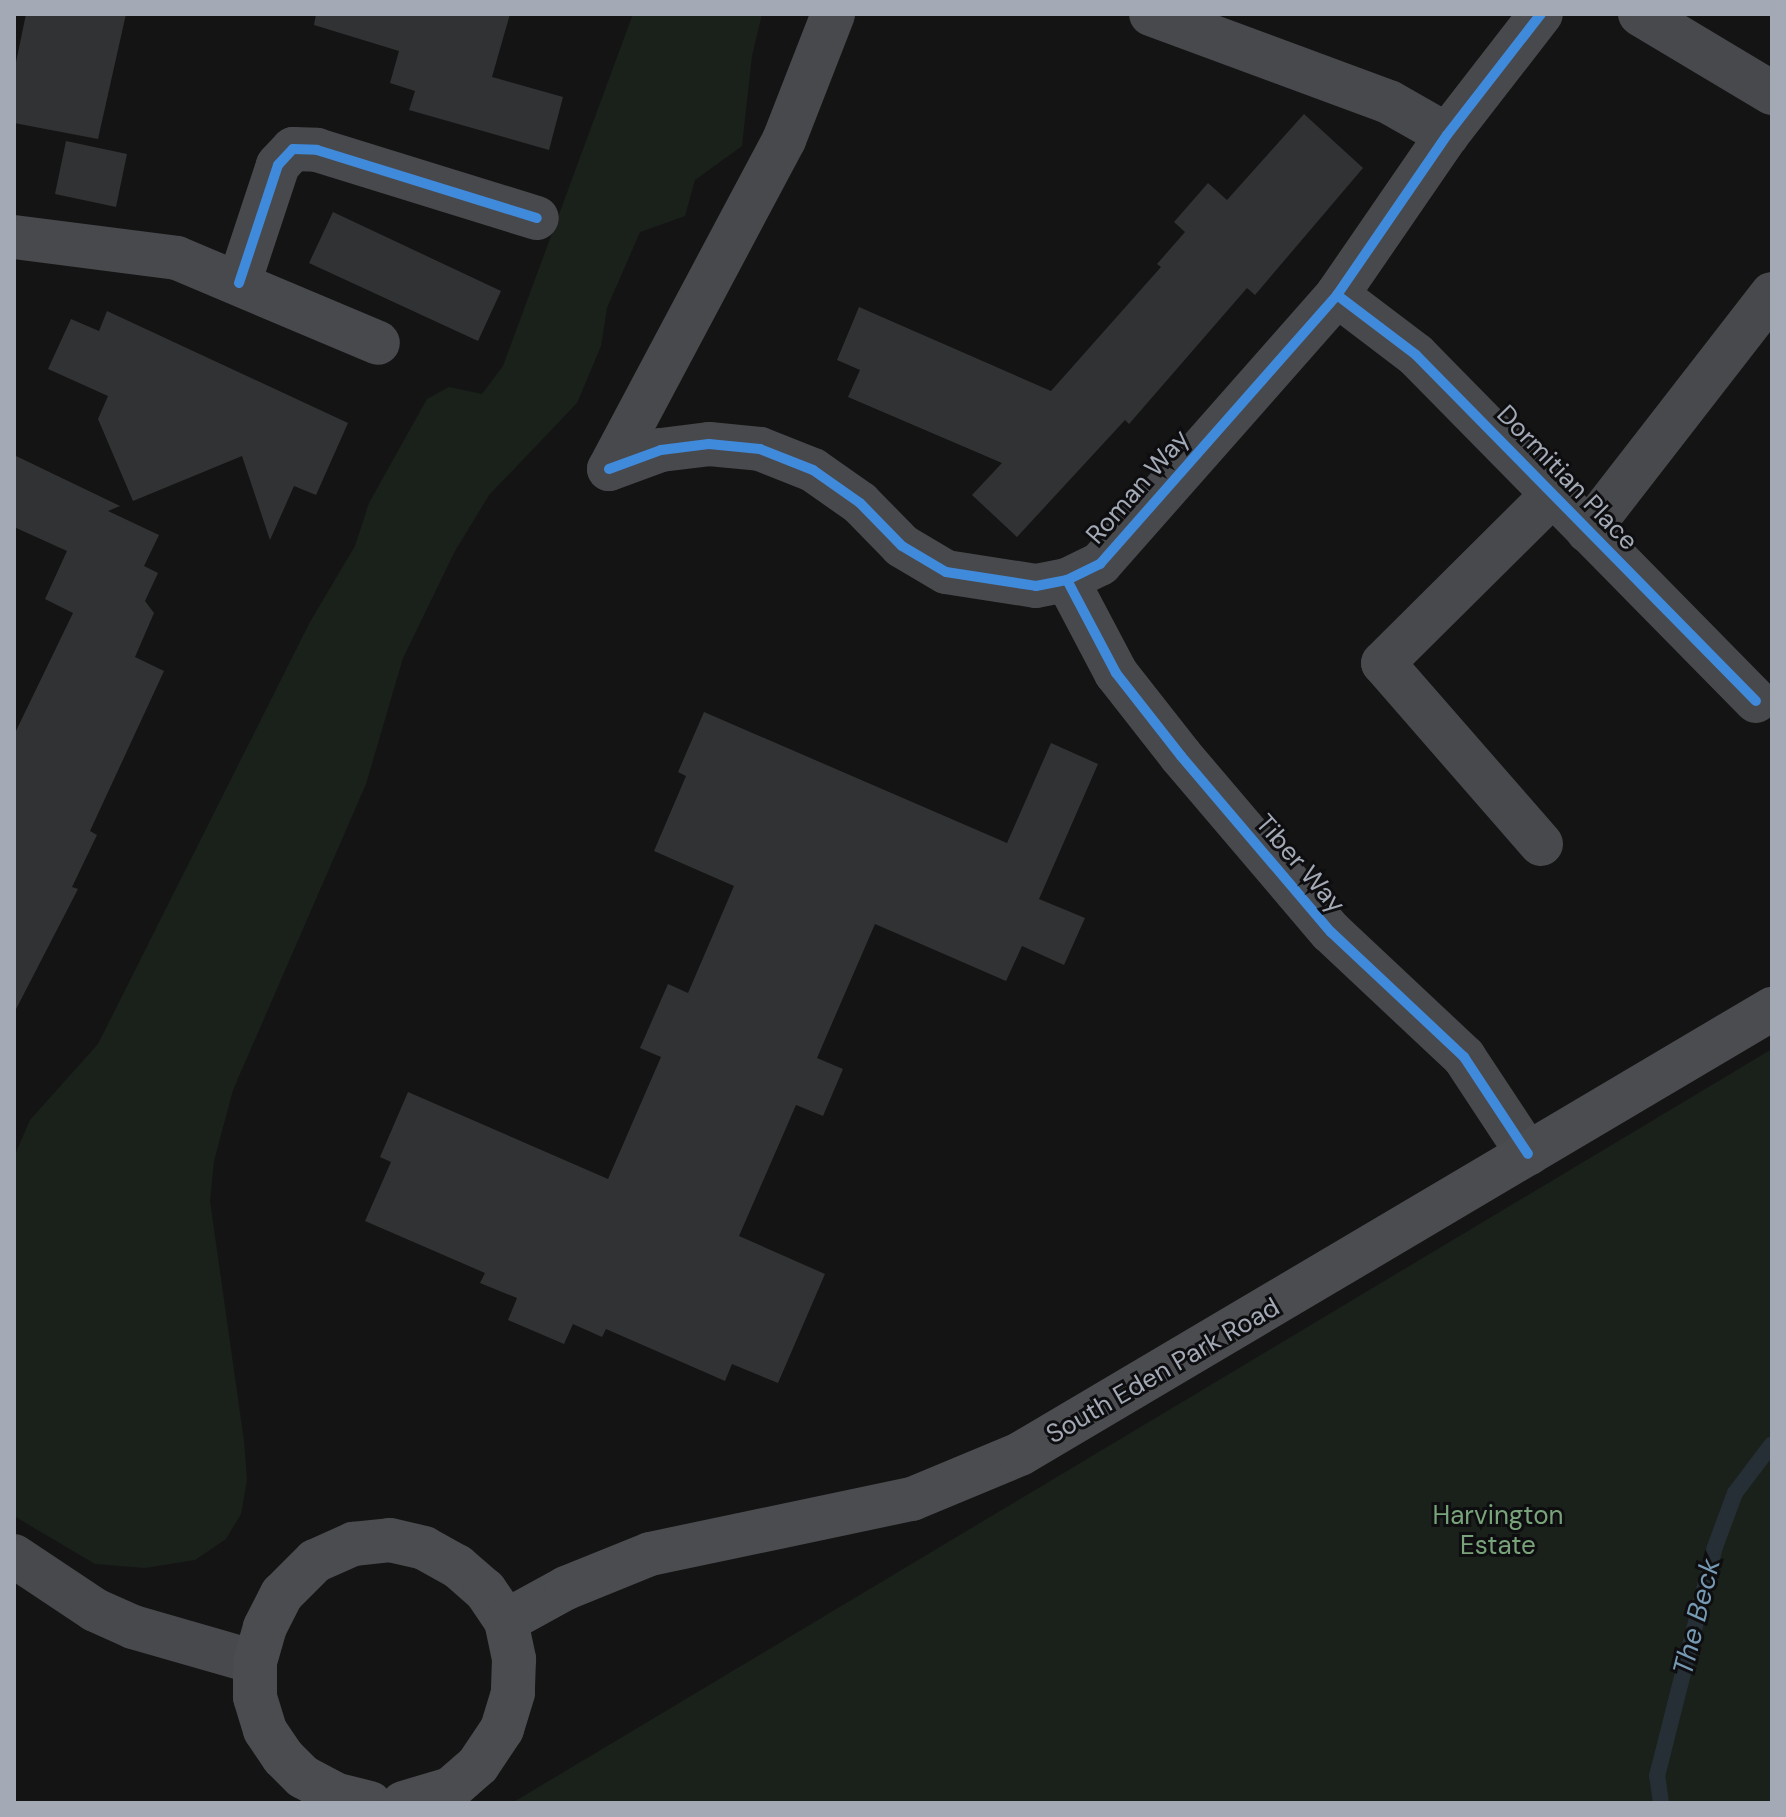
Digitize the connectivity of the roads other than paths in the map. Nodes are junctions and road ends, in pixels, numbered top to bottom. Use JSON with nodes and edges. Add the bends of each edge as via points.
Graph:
{"nodes":[{"id":1,"x":833,"y":14,"type":"edge"},
{"id":2,"x":1151,"y":14,"type":"edge"},
{"id":3,"x":1541,"y":14,"type":"edge"},
{"id":4,"x":1640,"y":14,"type":"edge"},
{"id":5,"x":1772,"y":93,"type":"edge"},
{"id":6,"x":1447,"y":135,"type":"junction"},
{"id":7,"x":537,"y":218,"type":"dead end"},
{"id":8,"x":14,"y":237,"type":"edge"},
{"id":9,"x":239,"y":283,"type":"junction"},
{"id":10,"x":1772,"y":294,"type":"edge"},
{"id":11,"x":1337,"y":295,"type":"junction"},
{"id":12,"x":378,"y":343,"type":"dead end"},
{"id":13,"x":1552,"y":495,"type":"junction"},
{"id":14,"x":1588,"y":531,"type":"junction"},
{"id":15,"x":1067,"y":580,"type":"junction"},
{"id":16,"x":1756,"y":701,"type":"dead end"},
{"id":17,"x":1541,"y":844,"type":"dead end"},
{"id":18,"x":1772,"y":1009,"type":"edge"},
{"id":19,"x":1528,"y":1154,"type":"junction"},
{"id":20,"x":14,"y":1556,"type":"edge"},
{"id":21,"x":506,"y":1621,"type":"junction"},
{"id":22,"x":255,"y":1662,"type":"junction"},
{"id":23,"x":347,"y":1800,"type":"edge"},
{"id":24,"x":403,"y":1803,"type":"edge"}],
"edges":[{"from":1,"to":15,"type":"street","name":"Roman Way","via":[[784,140],[609,469],[661,450],[709,444],[760,449],[813,470],[860,503],[902,546],[946,572],[1036,586]]},
{"from":2,"to":6,"type":"street","via":[[1389,102]]},
{"from":3,"to":6,"type":"street","name":"Roman Way"},
{"from":4,"to":5,"type":"street"},
{"from":6,"to":11,"type":"street","name":"Roman Way"},
{"from":7,"to":9,"type":"street","via":[[317,150],[293,149],[278,165]]},
{"from":8,"to":9,"type":"street","via":[[177,258]]},
{"from":9,"to":12,"type":"street"},
{"from":10,"to":14,"type":"street"},
{"from":11,"to":13,"type":"street","name":"Dormitian Place","via":[[1416,355]]},
{"from":11,"to":15,"type":"street","name":"Roman Way","via":[[1100,564]]},
{"from":13,"to":14,"type":"street","name":"Dormitian Place"},
{"from":13,"to":17,"type":"street","via":[[1383,663]]},
{"from":14,"to":16,"type":"street","name":"Dormitian Place"},
{"from":15,"to":19,"type":"street","name":"Tiber Way","via":[[1116,673],[1181,756],[1331,932],[1464,1057]]},
{"from":18,"to":19,"type":"main road","name":"South Eden Park Road"},
{"from":19,"to":21,"type":"main road","name":"South Eden Park Road","via":[[1083,1420],[967,1479],[851,1514],[650,1554],[566,1588]]},
{"from":20,"to":22,"type":"street","via":[[95,1610],[133,1627]]},
{"from":21,"to":22,"type":"main road","via":[[485,1590],[424,1548],[390,1540],[353,1544],[315,1561],[282,1594]]},
{"from":21,"to":24,"type":"main road","via":[[514,1659],[513,1693],[502,1729],[478,1765],[450,1789]]},
{"from":22,"to":23,"type":"main road","via":[[255,1697],[265,1730],[303,1777]]}]}
